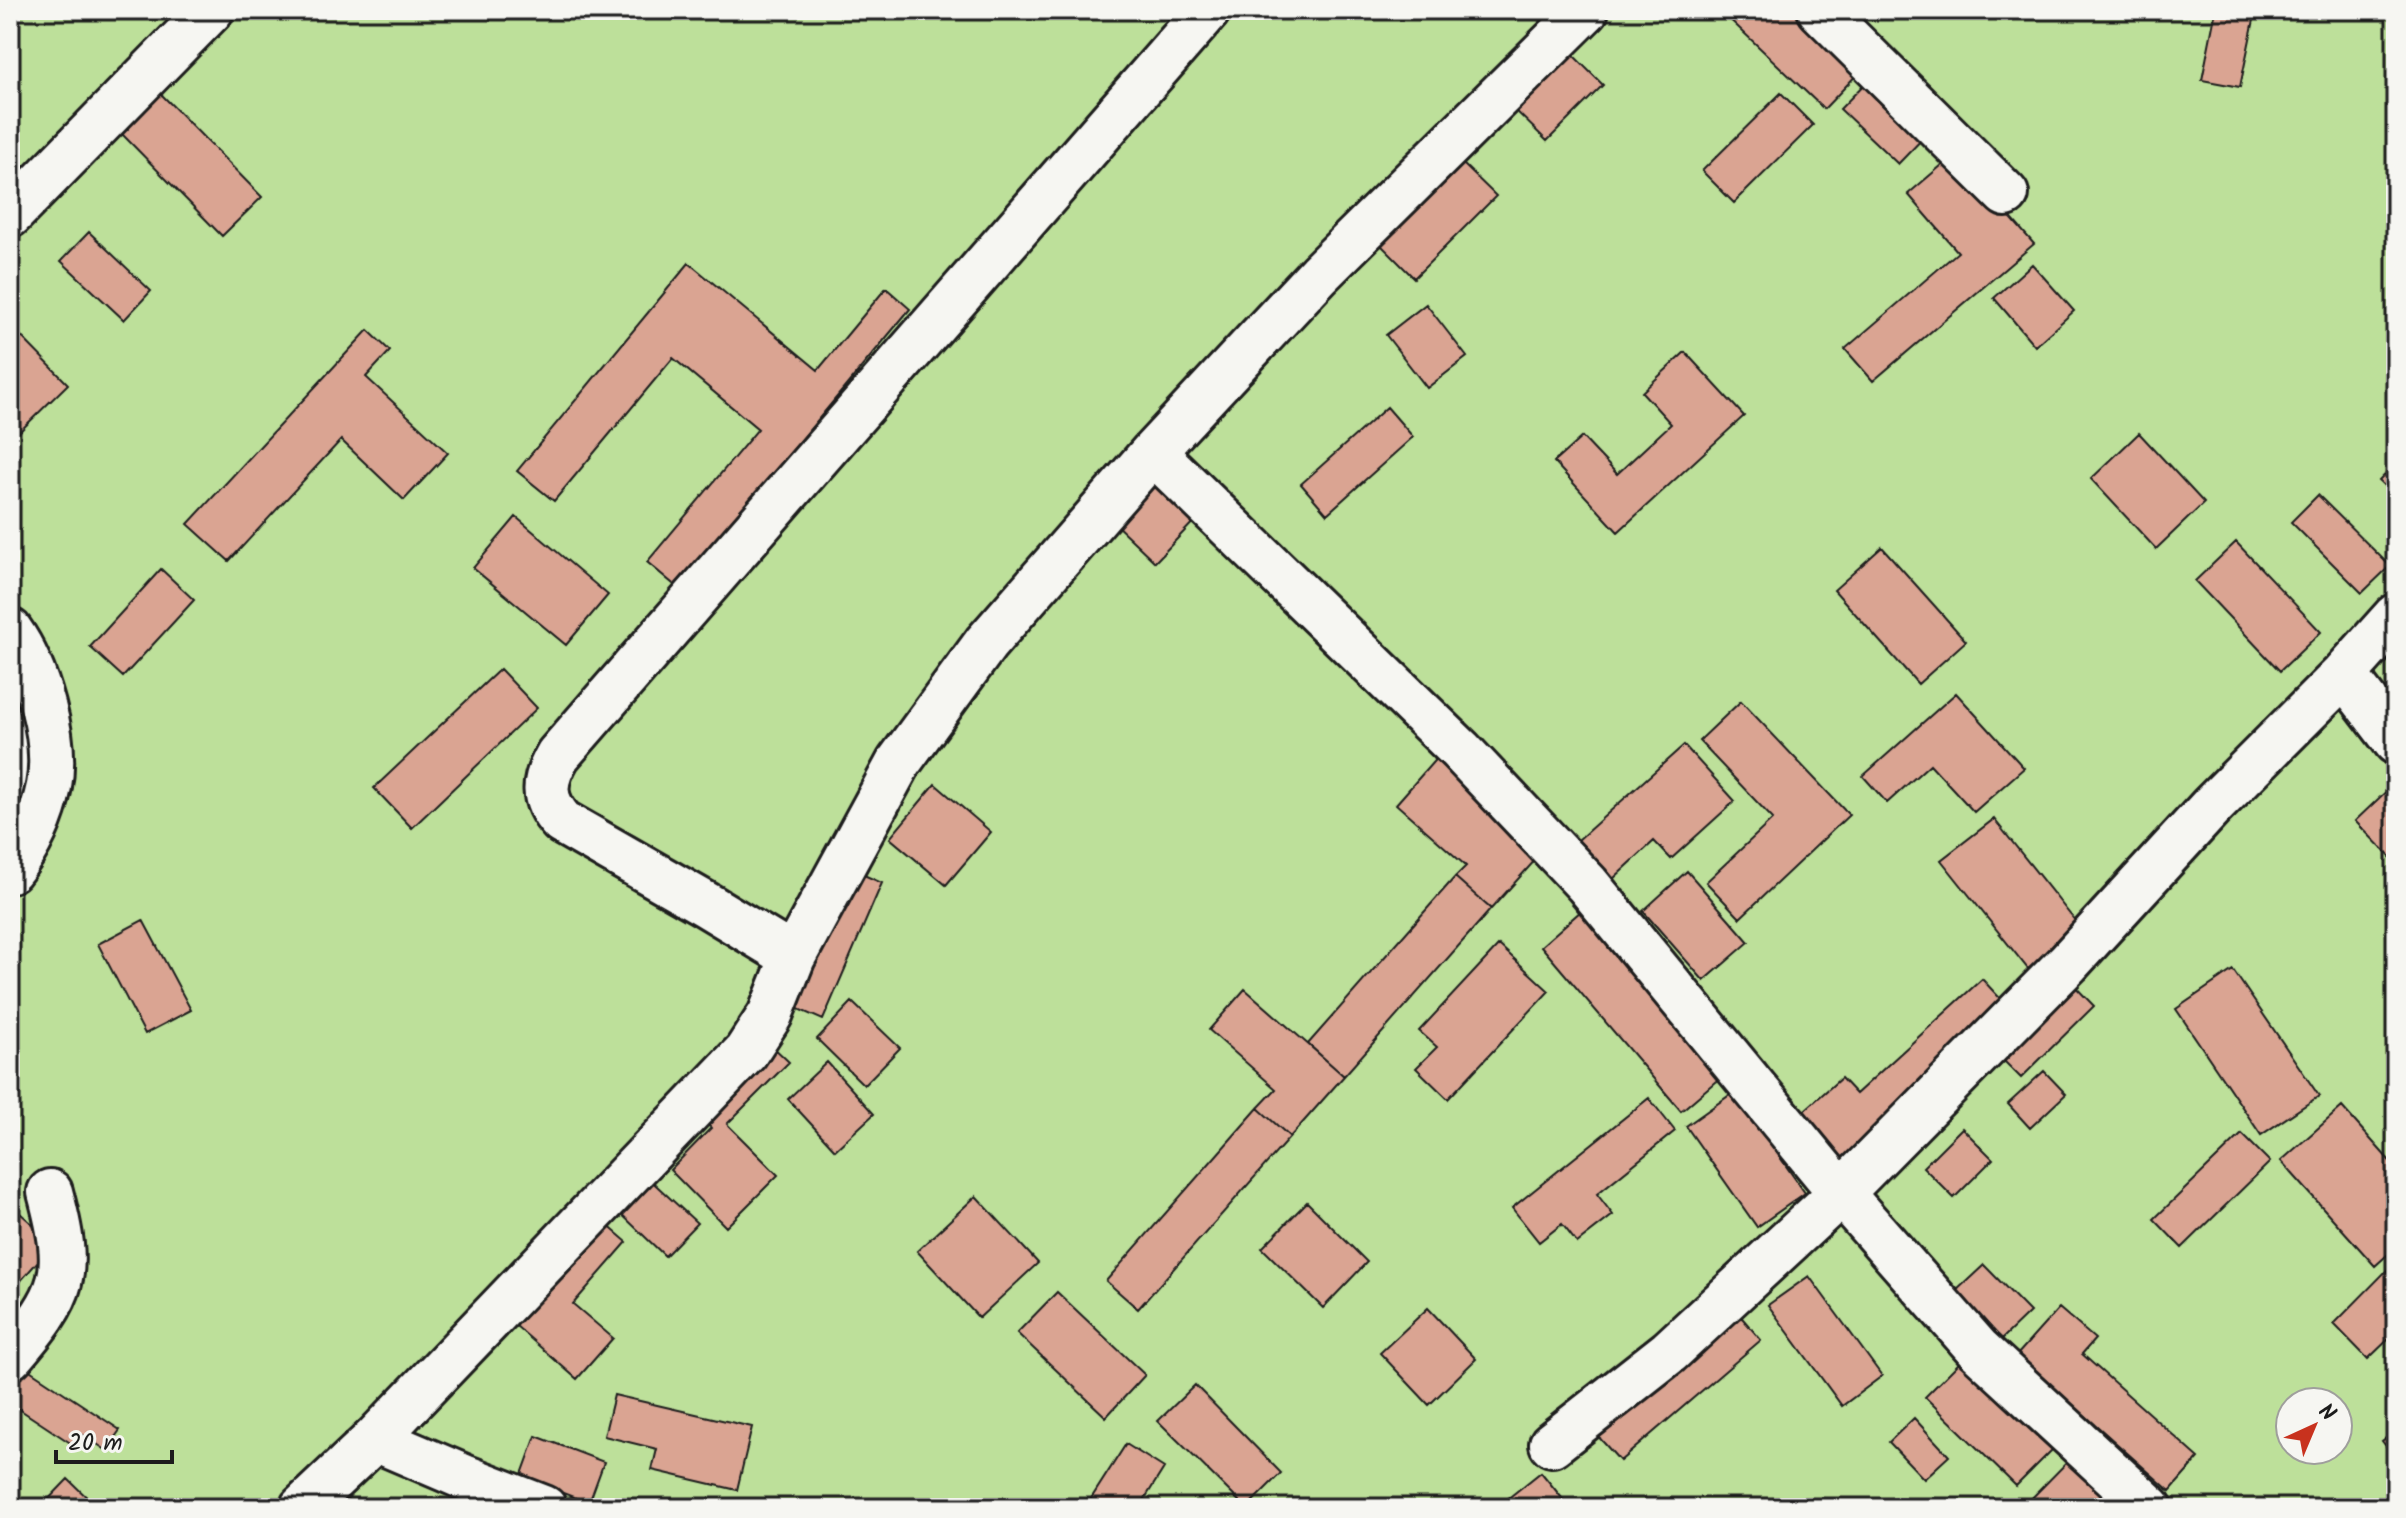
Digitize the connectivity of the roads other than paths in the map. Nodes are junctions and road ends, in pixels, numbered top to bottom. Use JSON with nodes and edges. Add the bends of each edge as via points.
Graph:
{"nodes":[{"id":1,"x":211,"y":10,"type":"edge"},
{"id":2,"x":1208,"y":10,"type":"edge"},
{"id":3,"x":1586,"y":10,"type":"edge"},
{"id":4,"x":1820,"y":10,"type":"edge"},
{"id":5,"x":2006,"y":194,"type":"dead end"},
{"id":6,"x":10,"y":215,"type":"edge"},
{"id":7,"x":1153,"y":452,"type":"junction"},
{"id":8,"x":2396,"y":616,"type":"edge"},
{"id":9,"x":10,"y":631,"type":"edge"},
{"id":10,"x":2344,"y":674,"type":"junction"},
{"id":11,"x":2396,"y":742,"type":"edge"},
{"id":12,"x":10,"y":870,"type":"edge"},
{"id":13,"x":793,"y":957,"type":"junction"},
{"id":14,"x":50,"y":1192,"type":"dead end"},
{"id":15,"x":1841,"y":1193,"type":"junction"},
{"id":16,"x":10,"y":1357,"type":"edge"},
{"id":17,"x":375,"y":1439,"type":"junction"},
{"id":18,"x":1552,"y":1444,"type":"dead end"},
{"id":19,"x":302,"y":1508,"type":"edge"},
{"id":20,"x":544,"y":1508,"type":"edge"},
{"id":21,"x":2150,"y":1508,"type":"edge"}],
"edges":[{"from":1,"to":6,"type":"street"},
{"from":2,"to":13,"type":"street","via":[[550,769],[548,800],[562,822]]},
{"from":3,"to":7,"type":"street","via":[[1319,274]]},
{"from":4,"to":5,"type":"street"},
{"from":7,"to":13,"type":"street","via":[[986,643],[899,762]]},
{"from":7,"to":15,"type":"street","via":[[1460,750],[1587,884]]},
{"from":8,"to":10,"type":"street"},
{"from":9,"to":12,"type":"street","via":[[43,702],[50,784],[40,819]]},
{"from":10,"to":11,"type":"street"},
{"from":10,"to":15,"type":"street"},
{"from":13,"to":17,"type":"street","via":[[770,1015],[740,1059]]},
{"from":14,"to":16,"type":"street","via":[[63,1268],[52,1303]]},
{"from":15,"to":18,"type":"street","via":[[1669,1352]]},
{"from":15,"to":21,"type":"street","via":[[1978,1349]]},
{"from":17,"to":19,"type":"street"},
{"from":17,"to":20,"type":"street"}]}
